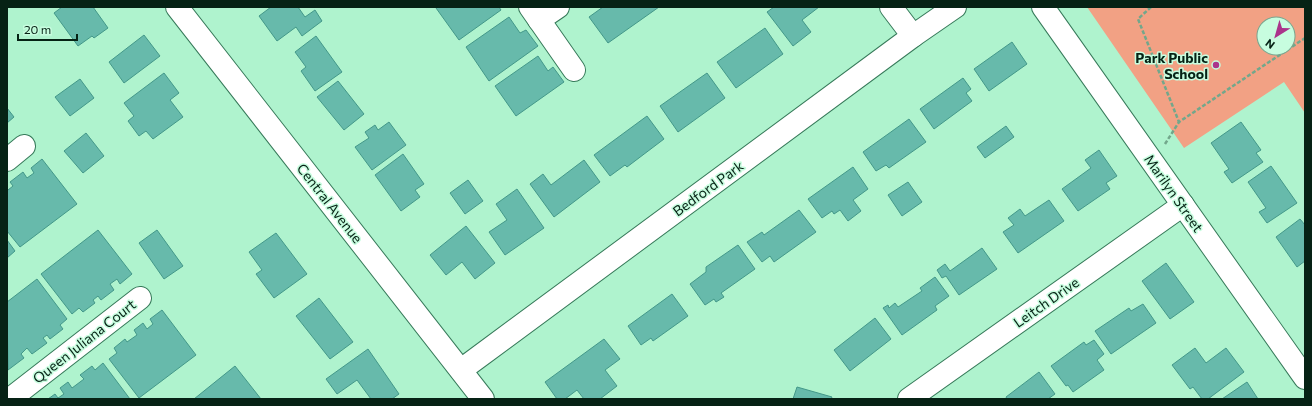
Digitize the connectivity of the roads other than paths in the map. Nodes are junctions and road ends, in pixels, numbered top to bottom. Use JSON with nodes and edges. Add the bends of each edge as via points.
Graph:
{"nodes":[{"id":1,"x":177,"y":7,"type":"edge"},
{"id":2,"x":558,"y":7,"type":"edge"},
{"id":3,"x":891,"y":7,"type":"edge"},
{"id":4,"x":955,"y":7,"type":"edge"},
{"id":5,"x":1043,"y":7,"type":"edge"},
{"id":6,"x":534,"y":14,"type":"edge"},
{"id":7,"x":913,"y":36,"type":"junction"},
{"id":8,"x":574,"y":70,"type":"dead end"},
{"id":9,"x":24,"y":146,"type":"dead end"},
{"id":10,"x":7,"y":160,"type":"edge"},
{"id":11,"x":1183,"y":205,"type":"junction"},
{"id":12,"x":140,"y":298,"type":"dead end"},
{"id":13,"x":461,"y":370,"type":"junction"},
{"id":14,"x":1305,"y":378,"type":"edge"},
{"id":15,"x":10,"y":399,"type":"edge"},
{"id":16,"x":483,"y":399,"type":"edge"},
{"id":17,"x":909,"y":399,"type":"edge"}],
"edges":[{"from":1,"to":13,"type":"street","name":"Central Avenue"},
{"from":2,"to":6,"type":"street"},
{"from":3,"to":7,"type":"street"},
{"from":4,"to":7,"type":"street","name":"Bedford Park"},
{"from":5,"to":11,"type":"street","name":"Marilyn Street"},
{"from":6,"to":8,"type":"street"},
{"from":7,"to":13,"type":"street","name":"Bedford Park"},
{"from":9,"to":10,"type":"street"},
{"from":11,"to":14,"type":"street","name":"Marilyn Street"},
{"from":11,"to":17,"type":"street","name":"Leitch Drive"},
{"from":12,"to":15,"type":"street","name":"Queen Juliana Court"},
{"from":13,"to":16,"type":"street","name":"Central Avenue"}]}
